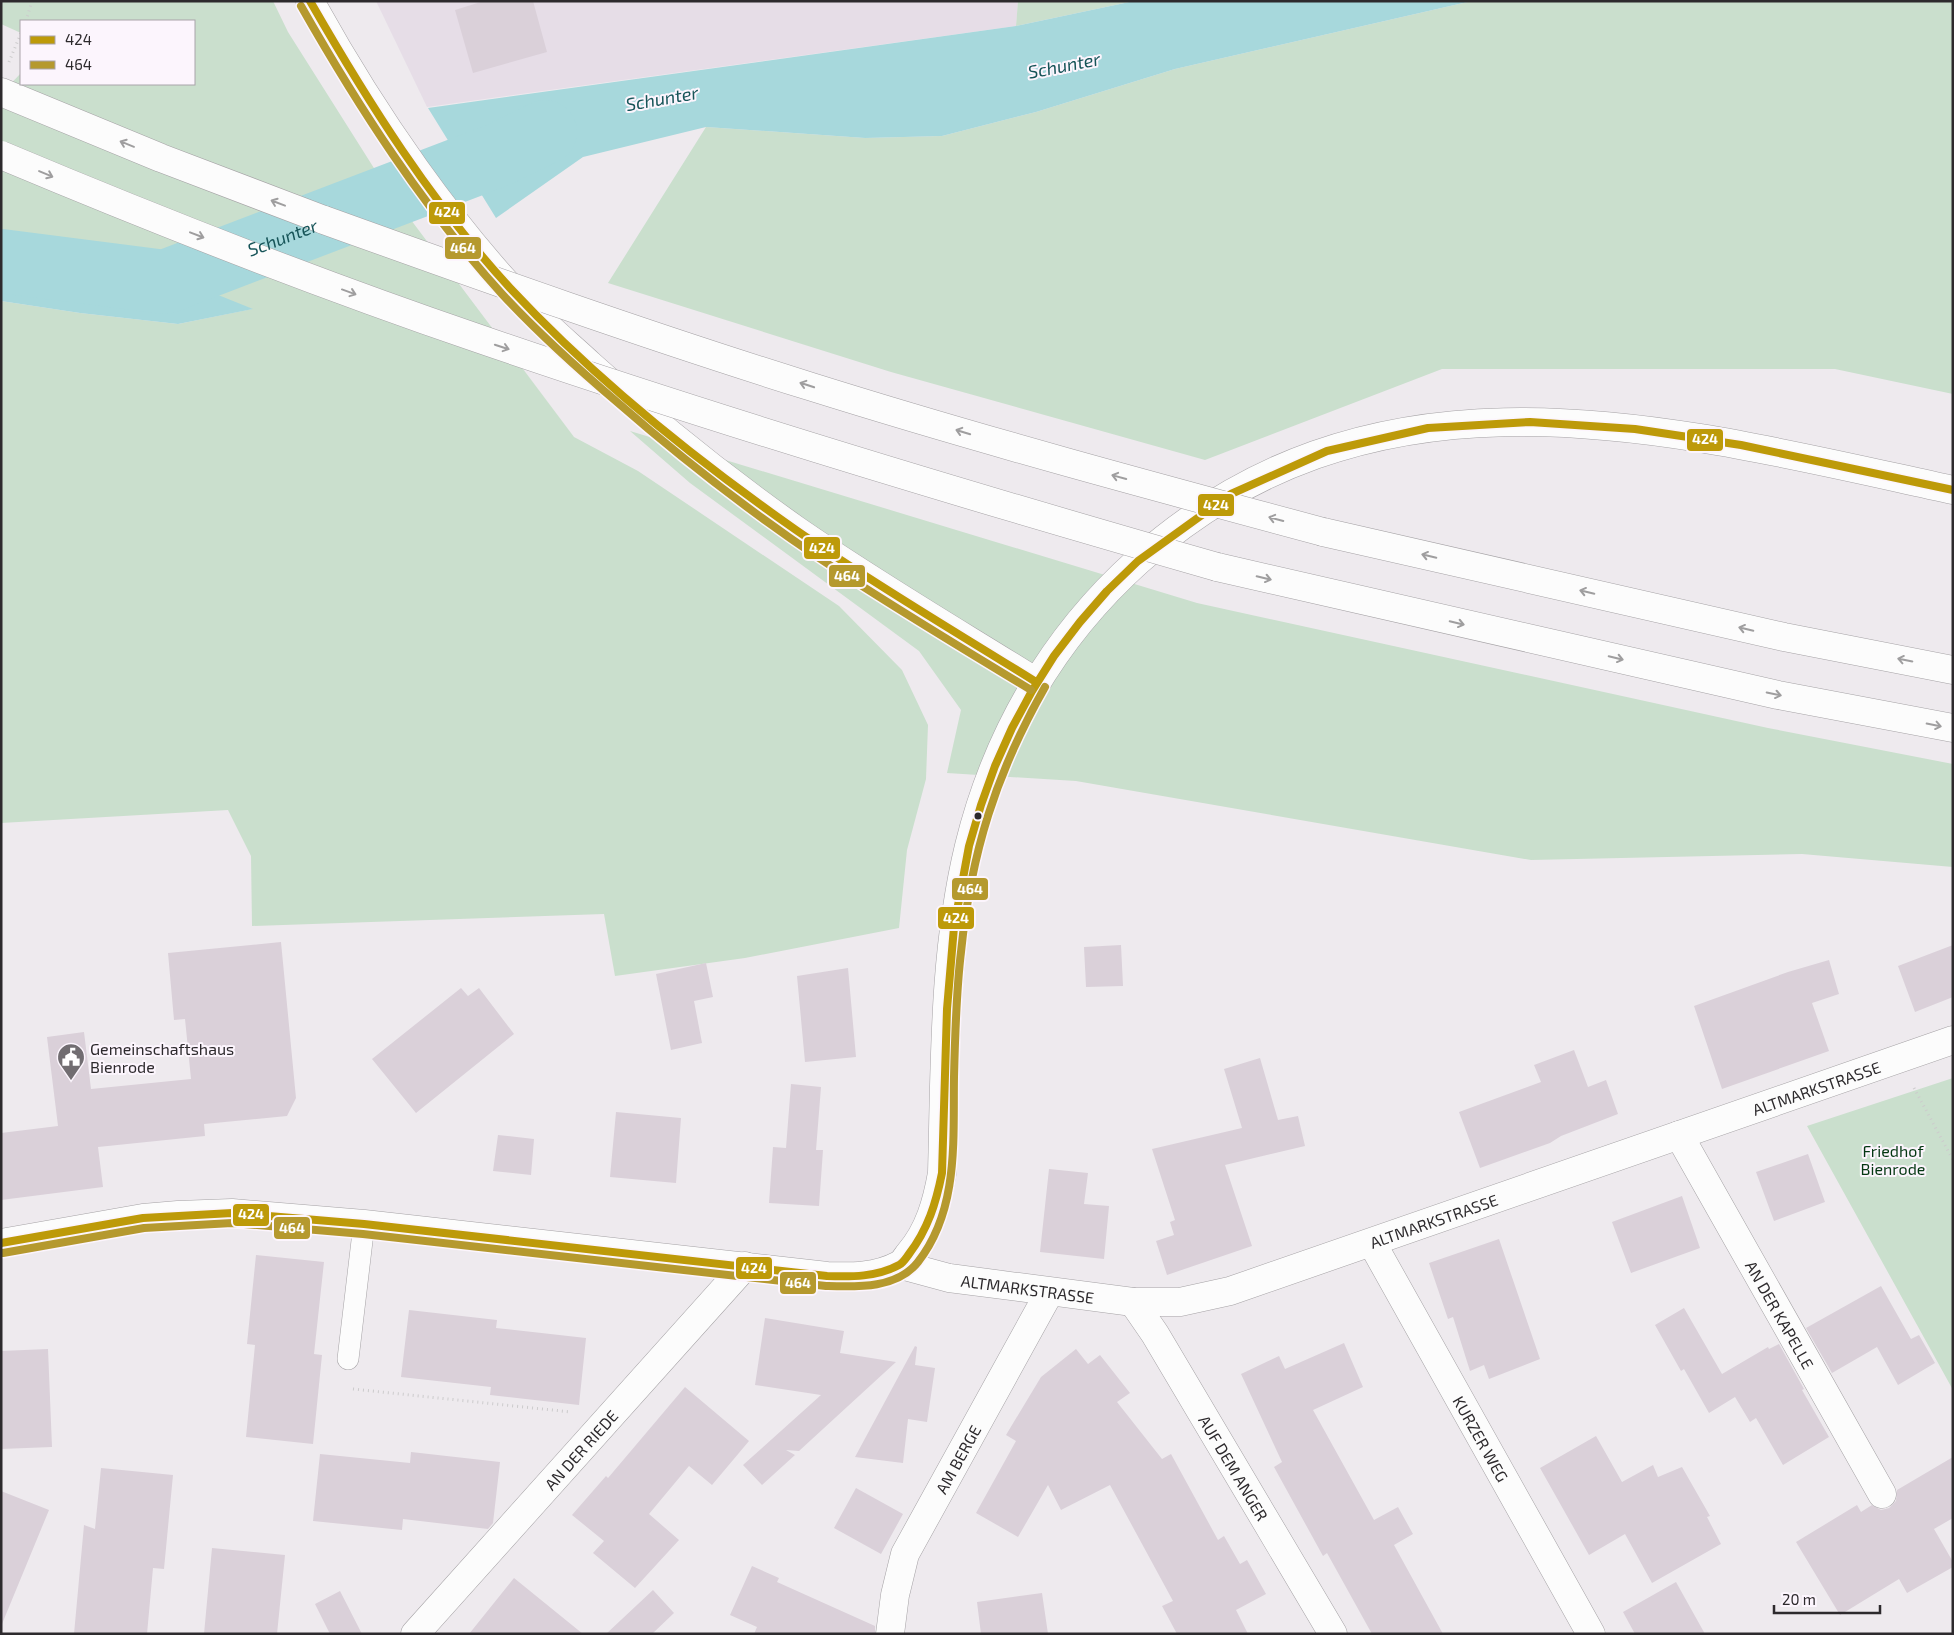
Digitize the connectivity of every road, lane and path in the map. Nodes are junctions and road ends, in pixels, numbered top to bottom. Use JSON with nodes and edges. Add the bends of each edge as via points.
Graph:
{"nodes":[{"id":1,"x":32,"y":1,"type":"edge"},
{"id":2,"x":310,"y":1,"type":"edge"},
{"id":3,"x":26,"y":20,"type":"edge"},
{"id":4,"x":20,"y":35,"type":"edge"},
{"id":5,"x":8,"y":64,"type":"dead end"},
{"id":6,"x":1,"y":92,"type":"edge"},
{"id":7,"x":1,"y":155,"type":"edge"},
{"id":8,"x":1953,"y":490,"type":"edge"},
{"id":9,"x":1953,"y":670,"type":"edge"},
{"id":10,"x":1036,"y":682,"type":"junction"},
{"id":11,"x":1953,"y":728,"type":"edge"},
{"id":12,"x":1953,"y":1040,"type":"edge"},
{"id":13,"x":1899,"y":1058,"type":"junction"},
{"id":14,"x":1679,"y":1135,"type":"junction"},
{"id":15,"x":1953,"y":1160,"type":"edge"},
{"id":16,"x":364,"y":1224,"type":"junction"},
{"id":17,"x":1372,"y":1242,"type":"junction"},
{"id":18,"x":1,"y":1243,"type":"edge"},
{"id":19,"x":901,"y":1265,"type":"junction"},
{"id":20,"x":745,"y":1266,"type":"junction"},
{"id":21,"x":1049,"y":1292,"type":"junction"},
{"id":22,"x":1133,"y":1302,"type":"junction"},
{"id":23,"x":348,"y":1359,"type":"dead end"},
{"id":24,"x":353,"y":1389,"type":"dead end"},
{"id":25,"x":610,"y":1416,"type":"junction"},
{"id":26,"x":1882,"y":1494,"type":"dead end"},
{"id":27,"x":415,"y":1634,"type":"edge"},
{"id":28,"x":890,"y":1634,"type":"edge"},
{"id":29,"x":1333,"y":1634,"type":"edge"},
{"id":30,"x":1591,"y":1634,"type":"edge"}],
"edges":[{"from":1,"to":3,"type":"path"},
{"from":2,"to":10,"type":"main road","bridge":true,"via":[[402,149],[495,270],[542,321],[701,459],[797,530]]},
{"from":4,"to":5,"type":"path"},
{"from":9,"to":6,"type":"main road","one_way":true,"bridge":true,"via":[[1784,637],[1323,532],[1086,468],[802,384],[494,281],[324,220]]},
{"from":7,"to":11,"type":"main road","one_way":true,"bridge":true,"via":[[145,215],[476,338],[798,444],[1217,567],[1769,693]]},
{"from":8,"to":10,"type":"main road","via":[[1766,449],[1625,428],[1562,422],[1491,422],[1386,434],[1287,466],[1194,516],[1102,596],[1062,643]]},
{"from":10,"to":19,"type":"main road","via":[[992,770],[968,849],[949,970],[942,1173],[933,1212],[925,1230]]},
{"from":12,"to":13,"type":"main road","name":"ALTMARKSTRASSE"},
{"from":13,"to":14,"type":"main road","name":"ALTMARKSTRASSE"},
{"from":13,"to":15,"type":"path"},
{"from":14,"to":17,"type":"main road","name":"ALTMARKSTRASSE"},
{"from":14,"to":26,"type":"main road","name":"AN DER KAPELLE"},
{"from":16,"to":18,"type":"main road","via":[[232,1213],[178,1215]]},
{"from":16,"to":20,"type":"main road"},
{"from":16,"to":23,"type":"lane"},
{"from":17,"to":22,"type":"main road","name":"ALTMARKSTRASSE","via":[[1230,1291],[1180,1302]]},
{"from":17,"to":30,"type":"main road","name":"KURZER WEG"},
{"from":19,"to":20,"type":"main road","via":[[875,1274],[848,1277]]},
{"from":19,"to":21,"type":"main road","name":"ALTMARKSTRASSE","via":[[949,1278]]},
{"from":20,"to":25,"type":"main road","name":"AN DER RIEDE"},
{"from":21,"to":22,"type":"main road","name":"ALTMARKSTRASSE"},
{"from":21,"to":28,"type":"main road","name":"AM BERGE","via":[[905,1554]]},
{"from":22,"to":29,"type":"main road","name":"AUF DEM ANGER"},
{"from":24,"to":25,"type":"path"},
{"from":25,"to":27,"type":"main road","name":"AN DER RIEDE"}]}
